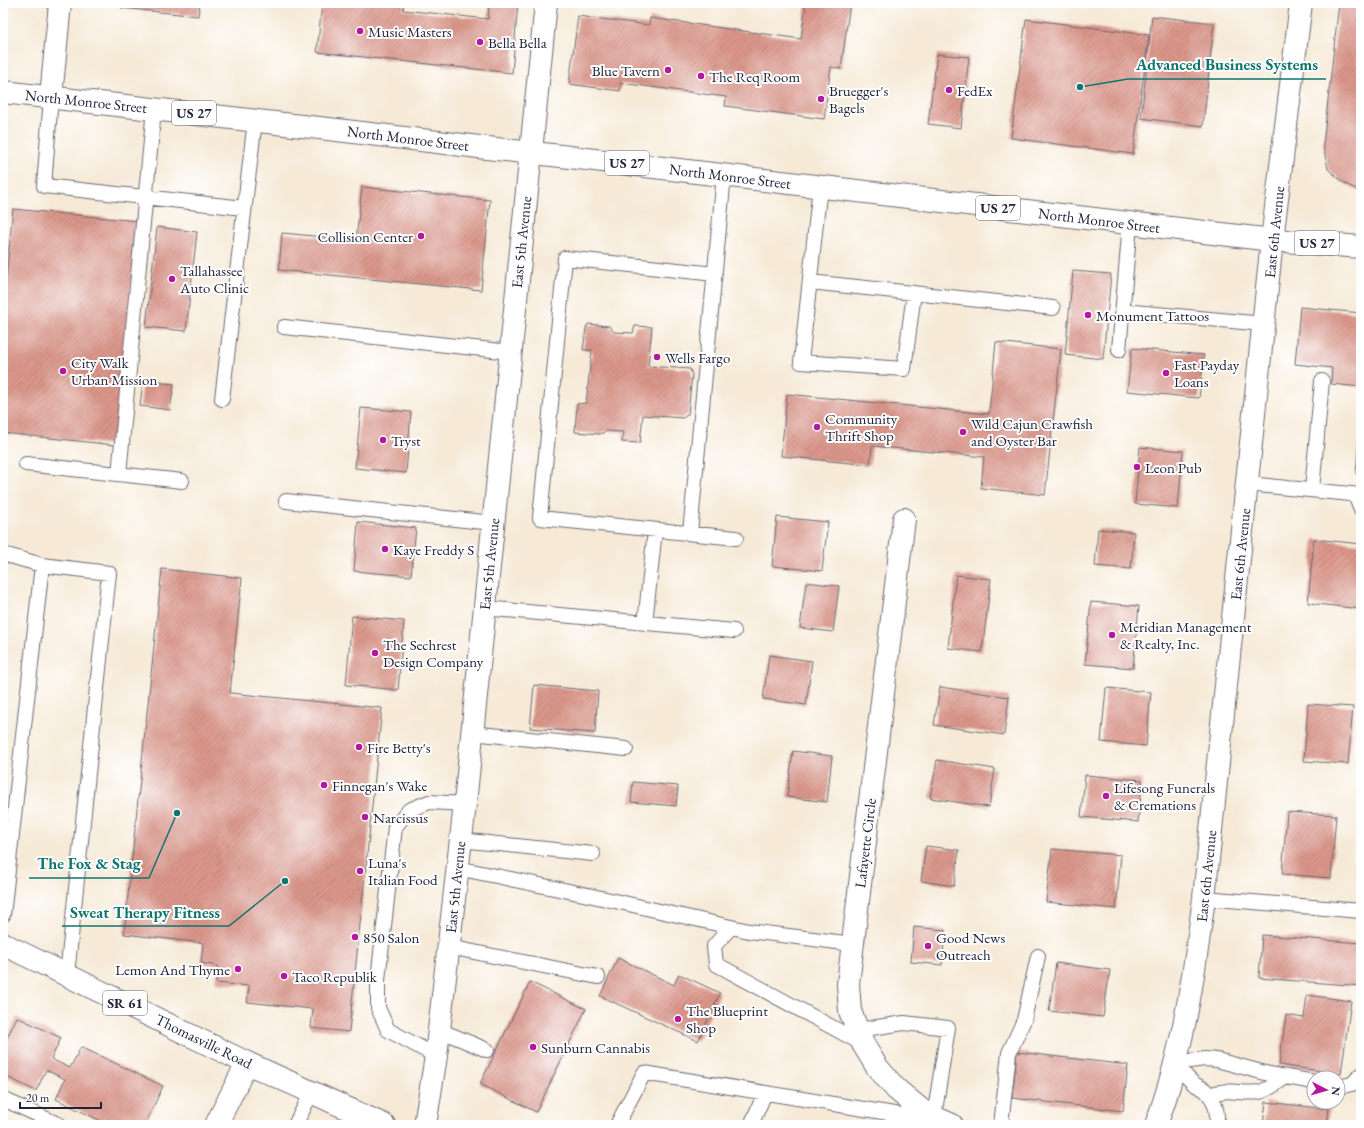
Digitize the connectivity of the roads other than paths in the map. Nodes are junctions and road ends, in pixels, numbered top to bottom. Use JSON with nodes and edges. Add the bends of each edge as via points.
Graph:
{"nodes":[{"id":1,"x":60,"y":3,"type":"edge"},
{"id":2,"x":546,"y":3,"type":"edge"},
{"id":3,"x":1301,"y":3,"type":"edge"},
{"id":4,"x":3,"y":92,"type":"edge"},
{"id":5,"x":51,"y":97,"type":"junction"},
{"id":6,"x":154,"y":109,"type":"junction"},
{"id":7,"x":255,"y":120,"type":"junction"},
{"id":8,"x":530,"y":153,"type":"junction"},
{"id":9,"x":724,"y":175,"type":"junction"},
{"id":10,"x":820,"y":186,"type":"junction"},
{"id":11,"x":145,"y":197,"type":"junction"},
{"id":12,"x":244,"y":208,"type":"junction"},
{"id":13,"x":1130,"y":223,"type":"junction"},
{"id":14,"x":1272,"y":240,"type":"junction"},
{"id":15,"x":1361,"y":247,"type":"edge"},
{"id":16,"x":715,"y":274,"type":"junction"},
{"id":17,"x":810,"y":282,"type":"junction"},
{"id":18,"x":914,"y":293,"type":"junction"},
{"id":19,"x":1054,"y":308,"type":"dead end"},
{"id":20,"x":1123,"y":311,"type":"junction"},
{"id":21,"x":1264,"y":324,"type":"junction"},
{"id":22,"x":284,"y":327,"type":"dead end"},
{"id":23,"x":1120,"y":350,"type":"dead end"},
{"id":24,"x":510,"y":352,"type":"junction"},
{"id":25,"x":1322,"y":380,"type":"dead end"},
{"id":26,"x":222,"y":399,"type":"dead end"},
{"id":27,"x":26,"y":464,"type":"dead end"},
{"id":28,"x":119,"y":474,"type":"junction"},
{"id":29,"x":182,"y":480,"type":"dead end"},
{"id":30,"x":1247,"y":484,"type":"junction"},
{"id":31,"x":1312,"y":490,"type":"junction"},
{"id":32,"x":1358,"y":495,"type":"edge"},
{"id":33,"x":286,"y":501,"type":"dead end"},
{"id":34,"x":1361,"y":510,"type":"edge"},
{"id":35,"x":904,"y":519,"type":"dead end"},
{"id":36,"x":493,"y":524,"type":"junction"},
{"id":37,"x":655,"y":530,"type":"junction"},
{"id":38,"x":690,"y":533,"type":"junction"},
{"id":39,"x":736,"y":538,"type":"dead end"},
{"id":40,"x":3,"y":554,"type":"edge"},
{"id":41,"x":42,"y":565,"type":"junction"},
{"id":42,"x":484,"y":608,"type":"junction"},
{"id":43,"x":645,"y":623,"type":"junction"},
{"id":44,"x":734,"y":632,"type":"dead end"},
{"id":45,"x":472,"y":733,"type":"junction"},
{"id":46,"x":626,"y":749,"type":"dead end"},
{"id":47,"x":465,"y":804,"type":"junction"},
{"id":48,"x":460,"y":840,"type":"junction"},
{"id":49,"x":593,"y":854,"type":"dead end"},
{"id":50,"x":457,"y":868,"type":"junction"},
{"id":51,"x":1204,"y":898,"type":"junction"},
{"id":52,"x":1361,"y":911,"type":"edge"},
{"id":53,"x":3,"y":915,"type":"edge"},
{"id":54,"x":731,"y":927,"type":"junction"},
{"id":55,"x":3,"y":944,"type":"edge"},
{"id":56,"x":853,"y":944,"type":"junction"},
{"id":57,"x":449,"y":947,"type":"junction"},
{"id":58,"x":1038,"y":956,"type":"dead end"},
{"id":59,"x":67,"y":975,"type":"junction"},
{"id":60,"x":598,"y":977,"type":"dead end"},
{"id":61,"x":439,"y":1030,"type":"junction"},
{"id":62,"x":860,"y":1037,"type":"junction"},
{"id":63,"x":487,"y":1050,"type":"dead end"},
{"id":64,"x":436,"y":1056,"type":"junction"},
{"id":65,"x":247,"y":1063,"type":"junction"},
{"id":66,"x":1175,"y":1063,"type":"junction"},
{"id":67,"x":1361,"y":1075,"type":"edge"},
{"id":68,"x":1286,"y":1077,"type":"junction"},
{"id":69,"x":1306,"y":1081,"type":"edge"},
{"id":70,"x":1346,"y":1085,"type":"edge"},
{"id":71,"x":312,"y":1092,"type":"junction"},
{"id":72,"x":765,"y":1093,"type":"junction"},
{"id":73,"x":1209,"y":1095,"type":"junction"},
{"id":74,"x":3,"y":1099,"type":"edge"},
{"id":75,"x":944,"y":1122,"type":"edge"},
{"id":76,"x":60,"y":1125,"type":"edge"},
{"id":77,"x":216,"y":1125,"type":"edge"},
{"id":78,"x":295,"y":1125,"type":"edge"},
{"id":79,"x":384,"y":1125,"type":"edge"},
{"id":80,"x":425,"y":1125,"type":"edge"},
{"id":81,"x":617,"y":1125,"type":"edge"},
{"id":82,"x":751,"y":1125,"type":"edge"},
{"id":83,"x":1001,"y":1125,"type":"edge"},
{"id":84,"x":1156,"y":1125,"type":"edge"},
{"id":85,"x":1216,"y":1125,"type":"edge"}],
"edges":[{"from":1,"to":5,"type":"street"},
{"from":2,"to":8,"type":"street","name":"East 5th Avenue"},
{"from":3,"to":14,"type":"street","name":"East 6th Avenue"},
{"from":4,"to":5,"type":"street","name":"North Monroe Street","number":"US 27"},
{"from":5,"to":6,"type":"street","name":"North Monroe Street","number":"US 27"},
{"from":5,"to":11,"type":"lane","via":[[44,186]]},
{"from":6,"to":7,"type":"street","name":"North Monroe Street","number":"US 27"},
{"from":6,"to":11,"type":"lane"},
{"from":7,"to":8,"type":"street","name":"North Monroe Street","number":"US 27"},
{"from":7,"to":12,"type":"lane"},
{"from":8,"to":9,"type":"street","name":"North Monroe Street","number":"US 27"},
{"from":8,"to":24,"type":"street","name":"East 5th Avenue"},
{"from":9,"to":10,"type":"street","name":"North Monroe Street","number":"US 27"},
{"from":9,"to":16,"type":"lane"},
{"from":10,"to":13,"type":"street","name":"North Monroe Street","number":"US 27"},
{"from":10,"to":17,"type":"lane"},
{"from":11,"to":12,"type":"lane"},
{"from":11,"to":28,"type":"lane"},
{"from":12,"to":26,"type":"lane"},
{"from":13,"to":14,"type":"street","name":"North Monroe Street","number":"US 27"},
{"from":13,"to":20,"type":"lane"},
{"from":14,"to":15,"type":"street","name":"North Monroe Street","number":"US 27"},
{"from":14,"to":21,"type":"street","name":"East 6th Avenue"},
{"from":16,"to":37,"type":"lane","via":[[565,258],[540,518]]},
{"from":16,"to":38,"type":"lane"},
{"from":17,"to":18,"type":"lane"},
{"from":17,"to":18,"type":"lane","via":[[801,362],[904,369]]},
{"from":18,"to":19,"type":"lane"},
{"from":20,"to":21,"type":"lane"},
{"from":20,"to":23,"type":"lane"},
{"from":21,"to":30,"type":"street","name":"East 6th Avenue"},
{"from":22,"to":24,"type":"lane"},
{"from":24,"to":36,"type":"street","name":"East 5th Avenue"},
{"from":25,"to":31,"type":"lane"},
{"from":27,"to":28,"type":"lane"},
{"from":28,"to":29,"type":"lane"},
{"from":30,"to":31,"type":"lane"},
{"from":30,"to":51,"type":"street","name":"East 6th Avenue"},
{"from":31,"to":32,"type":"lane"},
{"from":32,"to":34,"type":"lane"},
{"from":33,"to":36,"type":"lane"},
{"from":35,"to":56,"type":"street","name":"Lafayette Circle"},
{"from":36,"to":42,"type":"street","name":"East 5th Avenue"},
{"from":37,"to":38,"type":"lane"},
{"from":37,"to":43,"type":"lane"},
{"from":38,"to":39,"type":"lane"},
{"from":40,"to":41,"type":"lane"},
{"from":41,"to":53,"type":"lane"},
{"from":41,"to":59,"type":"lane","via":[[109,573]]},
{"from":42,"to":43,"type":"lane"},
{"from":42,"to":45,"type":"street","name":"East 5th Avenue"},
{"from":43,"to":44,"type":"lane"},
{"from":45,"to":46,"type":"lane"},
{"from":45,"to":47,"type":"street","name":"East 5th Avenue"},
{"from":47,"to":48,"type":"street","name":"East 5th Avenue"},
{"from":47,"to":64,"type":"lane","via":[[430,802],[409,810],[395,827],[378,980],[378,1008],[388,1030]]},
{"from":48,"to":49,"type":"lane"},
{"from":48,"to":50,"type":"street","name":"East 5th Avenue"},
{"from":50,"to":54,"type":"lane"},
{"from":50,"to":57,"type":"street","name":"East 5th Avenue"},
{"from":51,"to":52,"type":"lane"},
{"from":51,"to":66,"type":"street","name":"East 6th Avenue","via":[[1195,968]]},
{"from":54,"to":56,"type":"lane"},
{"from":54,"to":62,"type":"lane","via":[[714,946],[716,964]]},
{"from":55,"to":59,"type":"street","name":"Thomasville Road","number":"SR 61"},
{"from":56,"to":62,"type":"street","name":"Lafayette Circle","via":[[848,984],[850,1011]]},
{"from":57,"to":60,"type":"lane"},
{"from":57,"to":61,"type":"street","name":"East 5th Avenue"},
{"from":58,"to":83,"type":"lane","via":[[1024,1020],[1009,1053]]},
{"from":59,"to":65,"type":"street","name":"Thomasville Road","number":"SR 61"},
{"from":61,"to":63,"type":"lane"},
{"from":61,"to":64,"type":"street","name":"East 5th Avenue"},
{"from":62,"to":75,"type":"street","name":"Lafayette Circle","via":[[877,1067],[896,1089],[925,1113]]},
{"from":62,"to":75,"type":"lane","via":[[904,1023],[948,1028]]},
{"from":64,"to":80,"type":"street","name":"East 5th Avenue"},
{"from":65,"to":71,"type":"street","name":"Thomasville Road","number":"SR 61"},
{"from":65,"to":77,"type":"street"},
{"from":66,"to":68,"type":"lane","via":[[1217,1060]]},
{"from":66,"to":73,"type":"lane"},
{"from":66,"to":84,"type":"street","name":"East 6th Avenue"},
{"from":67,"to":70,"type":"lane","via":[[1352,1084]]},
{"from":68,"to":69,"type":"lane"},
{"from":68,"to":73,"type":"lane","via":[[1260,1092],[1224,1091]]},
{"from":71,"to":78,"type":"lane"},
{"from":71,"to":79,"type":"street","name":"Thomasville Road","number":"SR 61"},
{"from":72,"to":75,"type":"lane"},
{"from":72,"to":81,"type":"lane","via":[[644,1073]]},
{"from":72,"to":82,"type":"lane"},
{"from":73,"to":85,"type":"lane","via":[[1216,1109]]},
{"from":74,"to":76,"type":"lane"}]}
